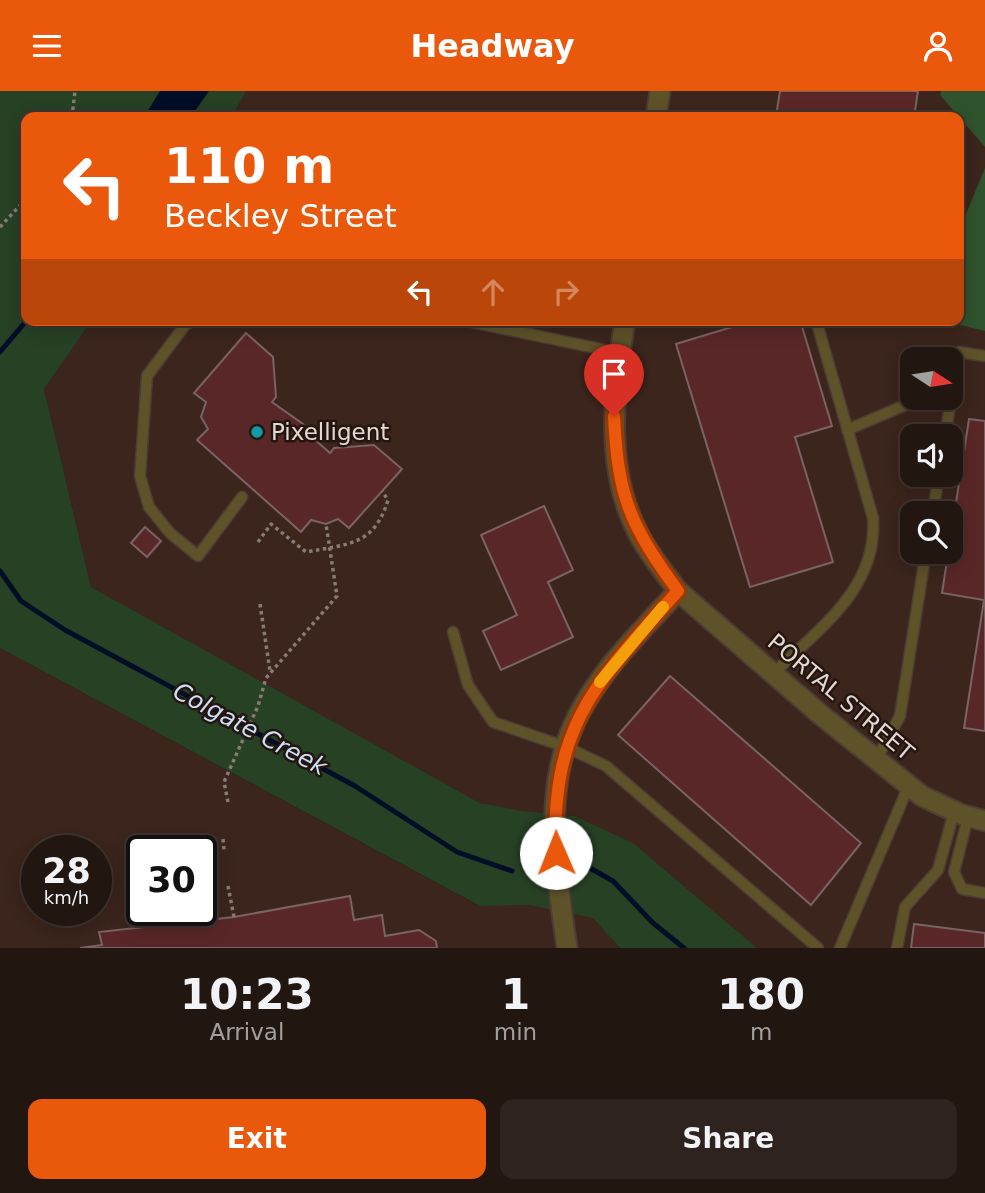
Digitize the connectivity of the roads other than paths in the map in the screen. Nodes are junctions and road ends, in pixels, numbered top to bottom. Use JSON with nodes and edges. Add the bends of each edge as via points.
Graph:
{"nodes":[{"id":1,"x":660,"y":91,"type":"edge"},
{"id":2,"x":657,"y":112,"type":"edge"},
{"id":3,"x":184,"y":326,"type":"edge"},
{"id":4,"x":491,"y":326,"type":"edge"},
{"id":5,"x":624,"y":326,"type":"edge"},
{"id":6,"x":818,"y":326,"type":"edge"},
{"id":7,"x":620,"y":353,"type":"junction"},
{"id":8,"x":985,"y":356,"type":"edge"},
{"id":9,"x":900,"y":407,"type":"edge"},
{"id":10,"x":947,"y":424,"type":"edge"},
{"id":11,"x":847,"y":430,"type":"junction"},
{"id":12,"x":242,"y":497,"type":"dead end"},
{"id":13,"x":924,"y":564,"type":"edge"},
{"id":14,"x":678,"y":591,"type":"junction"},
{"id":15,"x":453,"y":632,"type":"dead end"},
{"id":16,"x":773,"y":674,"type":"junction"},
{"id":17,"x":566,"y":747,"type":"junction"},
{"id":18,"x":876,"y":760,"type":"junction"},
{"id":19,"x":908,"y":785,"type":"junction"},
{"id":20,"x":969,"y":817,"type":"edge"},
{"id":21,"x":985,"y":893,"type":"edge"},
{"id":22,"x":567,"y":948,"type":"edge"},
{"id":23,"x":818,"y":948,"type":"edge"},
{"id":24,"x":840,"y":948,"type":"edge"},
{"id":25,"x":897,"y":948,"type":"edge"}],
"edges":[{"from":1,"to":2,"type":"street"},
{"from":3,"to":12,"type":"lane","via":[[147,376],[141,476],[149,507],[170,533],[198,556]]},
{"from":4,"to":7,"type":"lane"},
{"from":5,"to":7,"type":"street","name":"PORTAL STREET"},
{"from":6,"to":11,"type":"lane"},
{"from":7,"to":14,"type":"street","name":"PORTAL STREET","via":[[614,416],[622,493],[638,532]]},
{"from":8,"to":10,"type":"lane","via":[[959,352]]},
{"from":9,"to":11,"type":"lane"},
{"from":11,"to":16,"type":"lane","via":[[873,519],[870,559],[844,604]]},
{"from":13,"to":18,"type":"lane","via":[[900,716]]},
{"from":14,"to":16,"type":"street","name":"PORTAL STREET"},
{"from":14,"to":17,"type":"street","via":[[598,684]]},
{"from":15,"to":17,"type":"lane","via":[[468,685],[493,722]]},
{"from":16,"to":18,"type":"street","name":"PORTAL STREET"},
{"from":17,"to":22,"type":"street","via":[[555,828]]},
{"from":17,"to":23,"type":"lane","via":[[606,766]]},
{"from":18,"to":19,"type":"street","name":"PORTAL STREET"},
{"from":19,"to":20,"type":"street","name":"PORTAL STREET"},
{"from":19,"to":24,"type":"lane"},
{"from":20,"to":21,"type":"lane","via":[[954,872],[962,889]]},
{"from":20,"to":25,"type":"lane","via":[[938,870],[905,907]]}]}
